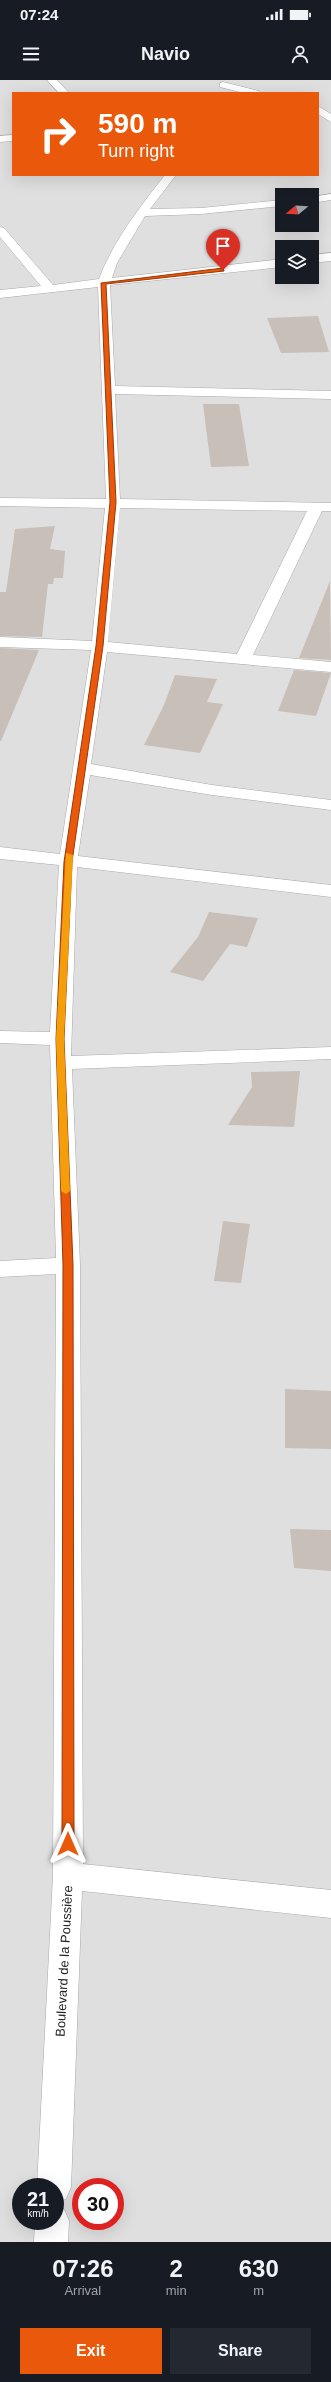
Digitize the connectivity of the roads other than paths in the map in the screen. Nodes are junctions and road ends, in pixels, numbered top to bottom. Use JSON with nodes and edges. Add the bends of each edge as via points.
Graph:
{"nodes":[{"id":1,"x":52,"y":80,"type":"edge"},
{"id":2,"x":222,"y":86,"type":"edge"},
{"id":3,"x":63,"y":92,"type":"edge"},
{"id":4,"x":251,"y":92,"type":"edge"},
{"id":5,"x":331,"y":106,"type":"edge"},
{"id":6,"x":319,"y":108,"type":"edge"},
{"id":7,"x":319,"y":109,"type":"edge"},
{"id":8,"x":331,"y":119,"type":"edge"},
{"id":9,"x":12,"y":138,"type":"edge"},
{"id":10,"x":0,"y":139,"type":"edge"},
{"id":11,"x":163,"y":178,"type":"edge"},
{"id":12,"x":331,"y":197,"type":"edge"},
{"id":13,"x":319,"y":199,"type":"edge"},
{"id":14,"x":275,"y":204,"type":"edge"},
{"id":15,"x":140,"y":213,"type":"junction"},
{"id":16,"x":0,"y":230,"type":"edge"},
{"id":17,"x":329,"y":257,"type":"edge"},
{"id":18,"x":319,"y":258,"type":"edge"},
{"id":19,"x":275,"y":264,"type":"edge"},
{"id":20,"x":331,"y":272,"type":"edge"},
{"id":21,"x":104,"y":283,"type":"junction"},
{"id":22,"x":50,"y":289,"type":"junction"},
{"id":23,"x":0,"y":294,"type":"edge"},
{"id":24,"x":108,"y":390,"type":"junction"},
{"id":25,"x":331,"y":395,"type":"edge"},
{"id":26,"x":0,"y":502,"type":"edge"},
{"id":27,"x":113,"y":502,"type":"junction"},
{"id":28,"x":324,"y":507,"type":"edge"},
{"id":29,"x":0,"y":642,"type":"edge"},
{"id":30,"x":100,"y":646,"type":"junction"},
{"id":31,"x":243,"y":659,"type":"junction"},
{"id":32,"x":331,"y":667,"type":"edge"},
{"id":33,"x":82,"y":768,"type":"junction"},
{"id":34,"x":331,"y":805,"type":"edge"},
{"id":35,"x":0,"y":853,"type":"edge"},
{"id":36,"x":68,"y":862,"type":"junction"},
{"id":37,"x":331,"y":891,"type":"edge"},
{"id":38,"x":0,"y":1037,"type":"edge"},
{"id":39,"x":60,"y":1039,"type":"junction"},
{"id":40,"x":331,"y":1053,"type":"edge"},
{"id":41,"x":62,"y":1063,"type":"junction"},
{"id":42,"x":68,"y":1265,"type":"junction"},
{"id":43,"x":0,"y":1269,"type":"edge"},
{"id":44,"x":68,"y":1876,"type":"junction"},
{"id":45,"x":331,"y":1904,"type":"edge"},
{"id":46,"x":54,"y":2178,"type":"edge"},
{"id":47,"x":52,"y":2230,"type":"edge"},
{"id":48,"x":51,"y":2242,"type":"edge"}],
"edges":[{"from":1,"to":3,"type":"street"},
{"from":2,"to":4,"type":"street"},
{"from":5,"to":6,"type":"street"},
{"from":7,"to":8,"type":"street"},
{"from":9,"to":10,"type":"street"},
{"from":11,"to":15,"type":"street","name":"Boulevard de la Poussière"},
{"from":12,"to":13,"type":"street"},
{"from":14,"to":15,"type":"street","via":[[201,211]]},
{"from":15,"to":21,"type":"street","name":"Boulevard de la Poussière","via":[[111,264]]},
{"from":16,"to":22,"type":"street"},
{"from":17,"to":18,"type":"street"},
{"from":17,"to":20,"type":"street"},
{"from":19,"to":21,"type":"street"},
{"from":21,"to":22,"type":"street"},
{"from":21,"to":24,"type":"street","name":"Boulevard de la Poussière"},
{"from":22,"to":23,"type":"street"},
{"from":24,"to":25,"type":"street"},
{"from":24,"to":27,"type":"street","name":"Boulevard de la Poussière"},
{"from":26,"to":27,"type":"street"},
{"from":27,"to":28,"type":"street"},
{"from":27,"to":30,"type":"street","name":"Boulevard de la Poussière"},
{"from":28,"to":31,"type":"street"},
{"from":29,"to":30,"type":"street"},
{"from":30,"to":31,"type":"street"},
{"from":30,"to":33,"type":"street","name":"Boulevard de la Poussière"},
{"from":31,"to":32,"type":"street"},
{"from":33,"to":34,"type":"street","via":[[212,790]]},
{"from":33,"to":36,"type":"street","name":"Boulevard de la Poussière"},
{"from":35,"to":36,"type":"street"},
{"from":36,"to":37,"type":"street"},
{"from":36,"to":39,"type":"street","name":"Boulevard de la Poussière"},
{"from":38,"to":39,"type":"street"},
{"from":39,"to":41,"type":"street","name":"Boulevard de la Poussière"},
{"from":40,"to":41,"type":"street"},
{"from":41,"to":42,"type":"street","name":"Boulevard de la Poussière"},
{"from":42,"to":43,"type":"street"},
{"from":42,"to":44,"type":"street","name":"Boulevard de la Poussière"},
{"from":44,"to":45,"type":"street"},
{"from":44,"to":46,"type":"street","name":"Boulevard de la Poussière"},
{"from":47,"to":48,"type":"street"}]}
